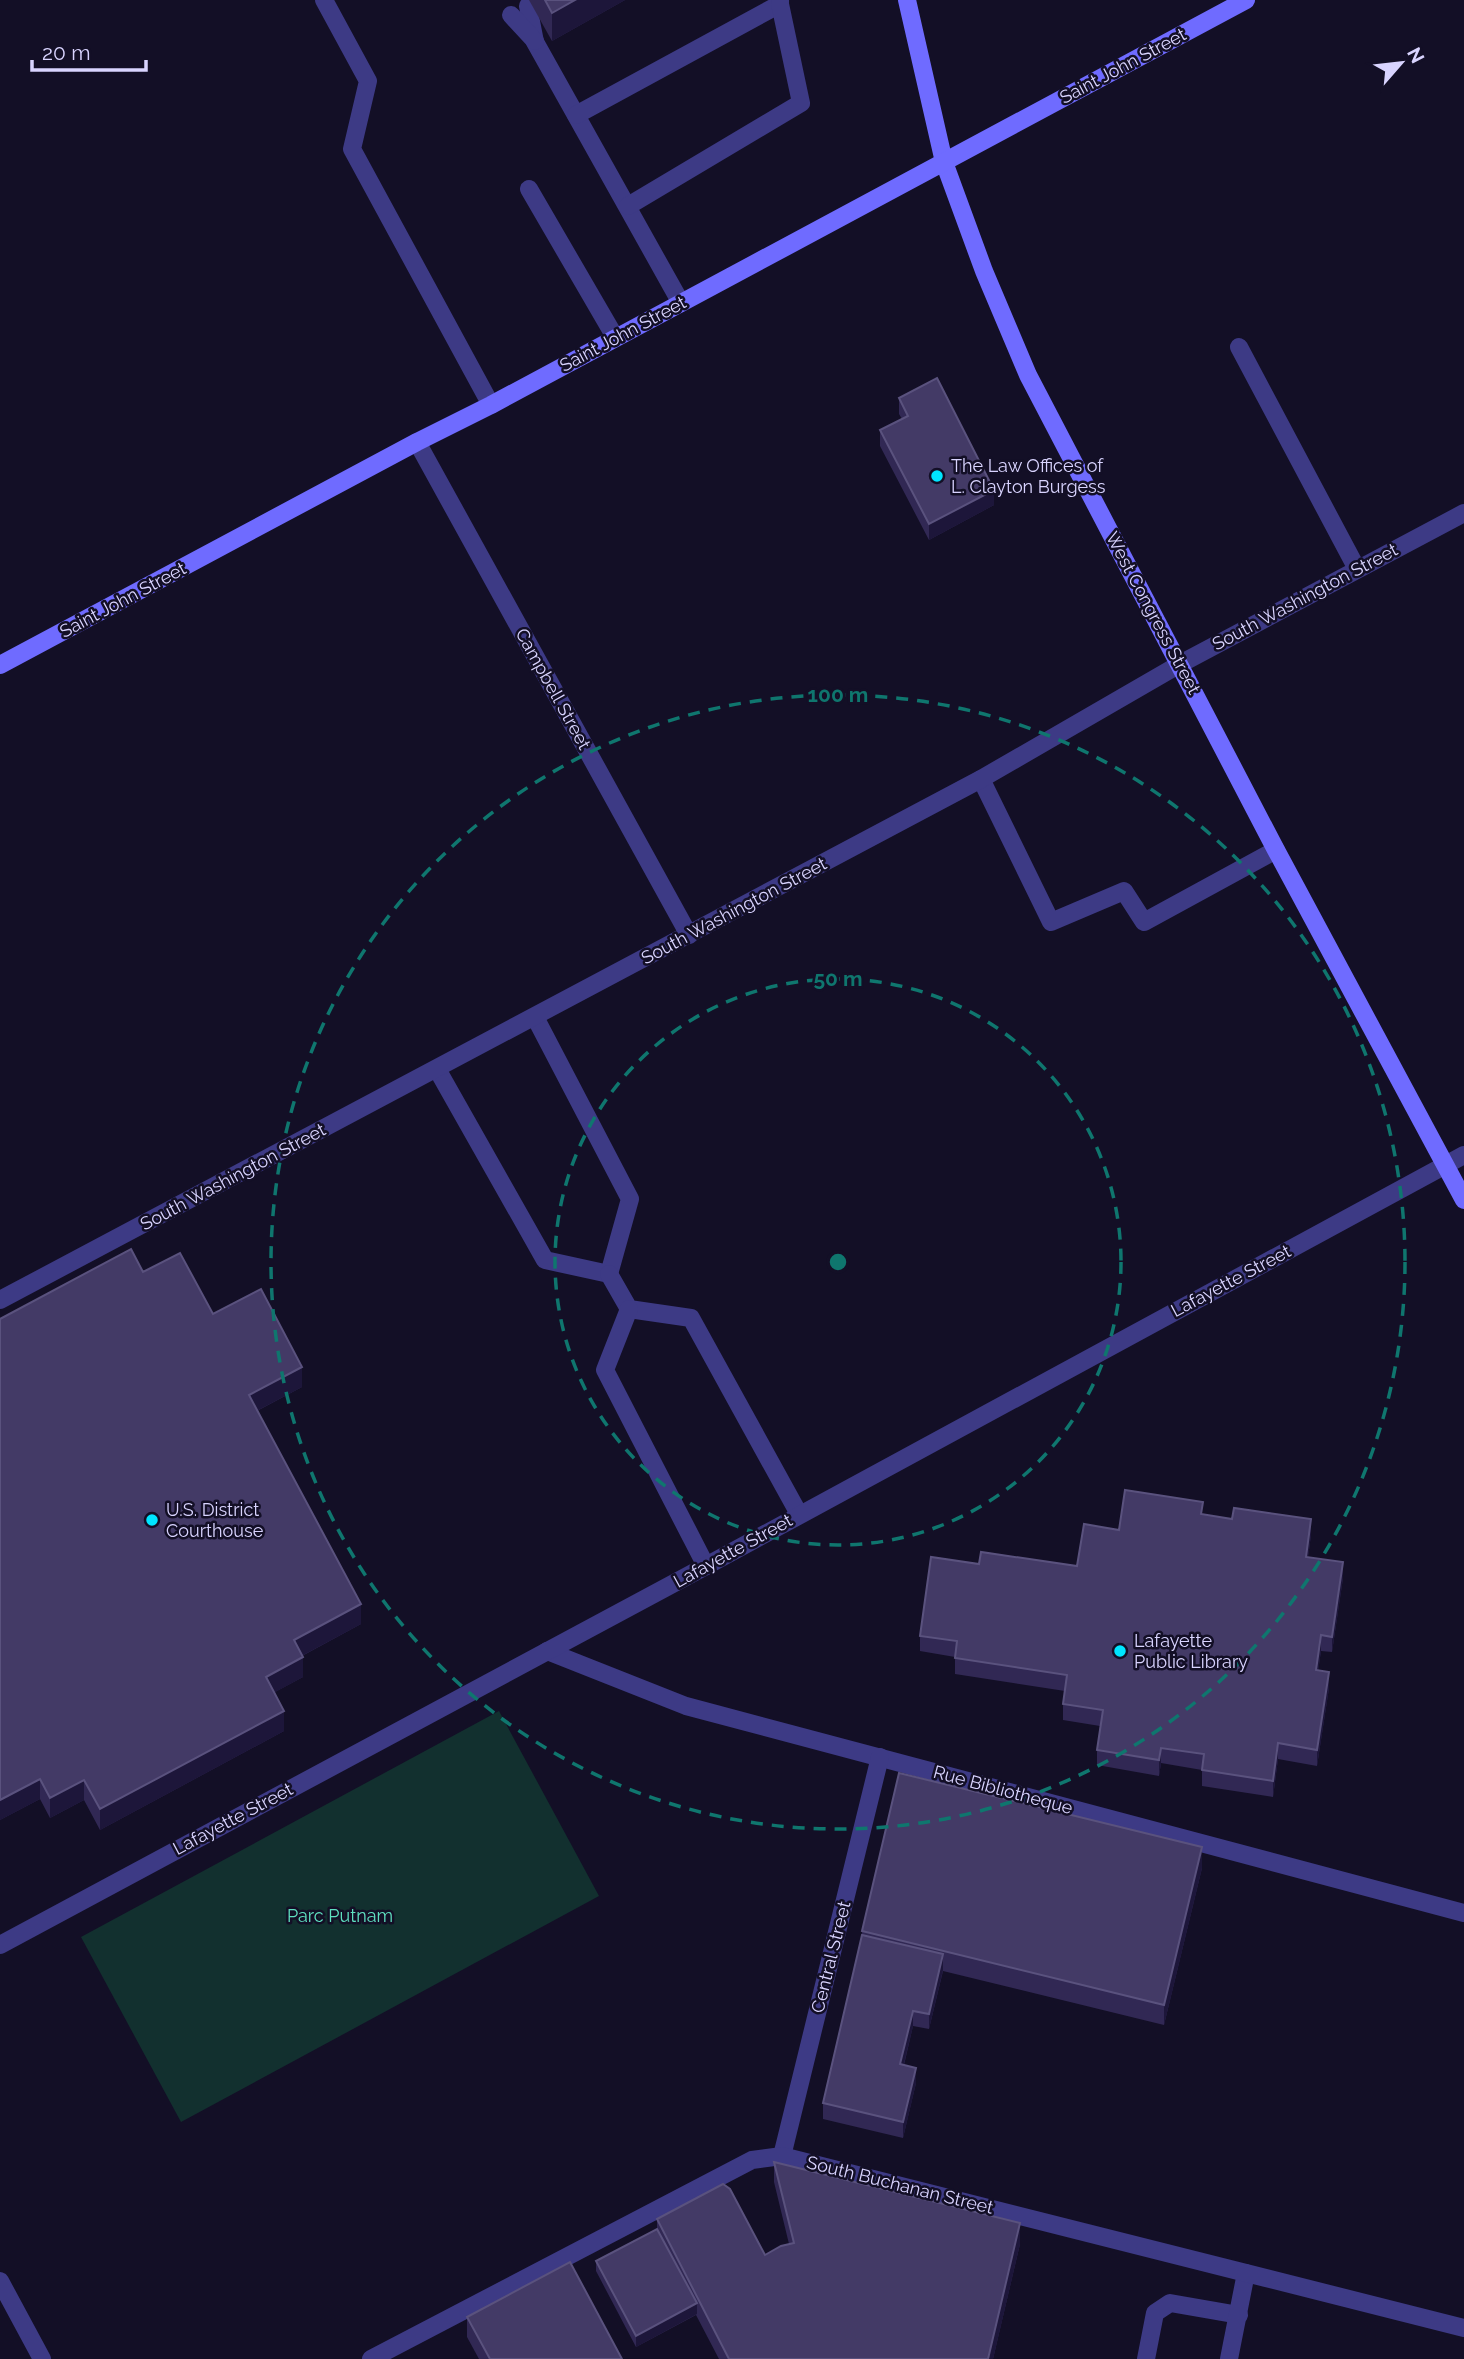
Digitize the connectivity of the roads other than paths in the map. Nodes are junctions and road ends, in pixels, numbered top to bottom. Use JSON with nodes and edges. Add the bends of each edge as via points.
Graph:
{"nodes":[{"id":1,"x":324,"y":0,"type":"edge"},
{"id":2,"x":907,"y":0,"type":"edge"},
{"id":3,"x":1246,"y":0,"type":"edge"},
{"id":4,"x":780,"y":2,"type":"edge"},
{"id":5,"x":528,"y":6,"type":"dead end"},
{"id":6,"x":511,"y":15,"type":"dead end"},
{"id":7,"x":535,"y":42,"type":"junction"},
{"id":8,"x":576,"y":115,"type":"junction"},
{"id":9,"x":944,"y":162,"type":"junction"},
{"id":10,"x":529,"y":189,"type":"dead end"},
{"id":11,"x":628,"y":206,"type":"junction"},
{"id":12,"x":681,"y":303,"type":"junction"},
{"id":13,"x":615,"y":337,"type":"junction"},
{"id":14,"x":1239,"y":347,"type":"dead end"},
{"id":15,"x":491,"y":405,"type":"junction"},
{"id":16,"x":417,"y":442,"type":"junction"},
{"id":17,"x":1464,"y":513,"type":"edge"},
{"id":18,"x":1357,"y":569,"type":"junction"},
{"id":19,"x":1180,"y":664,"type":"junction"},
{"id":20,"x":0,"y":665,"type":"edge"},
{"id":21,"x":981,"y":779,"type":"junction"},
{"id":22,"x":1276,"y":850,"type":"junction"},
{"id":23,"x":689,"y":935,"type":"junction"},
{"id":24,"x":535,"y":1017,"type":"junction"},
{"id":25,"x":437,"y":1069,"type":"junction"},
{"id":26,"x":1464,"y":1155,"type":"edge"},
{"id":27,"x":1446,"y":1165,"type":"junction"},
{"id":28,"x":1464,"y":1200,"type":"edge"},
{"id":29,"x":609,"y":1274,"type":"junction"},
{"id":30,"x":0,"y":1300,"type":"edge"},
{"id":31,"x":629,"y":1309,"type":"junction"},
{"id":32,"x":799,"y":1514,"type":"junction"},
{"id":33,"x":706,"y":1566,"type":"junction"},
{"id":34,"x":547,"y":1651,"type":"junction"},
{"id":35,"x":880,"y":1757,"type":"junction"},
{"id":36,"x":1464,"y":1913,"type":"edge"},
{"id":37,"x":0,"y":1945,"type":"edge"},
{"id":38,"x":782,"y":2156,"type":"junction"},
{"id":39,"x":1246,"y":2273,"type":"junction"},
{"id":40,"x":0,"y":2281,"type":"edge"},
{"id":41,"x":1239,"y":2315,"type":"junction"},
{"id":42,"x":1464,"y":2328,"type":"edge"},
{"id":43,"x":42,"y":2359,"type":"edge"},
{"id":44,"x":371,"y":2359,"type":"edge"},
{"id":45,"x":1146,"y":2359,"type":"edge"},
{"id":46,"x":1229,"y":2359,"type":"edge"}],
"edges":[{"from":1,"to":15,"type":"street","via":[[368,81],[352,149]]},
{"from":2,"to":9,"type":"street","name":"West Congress Street"},
{"from":3,"to":9,"type":"street","name":"Saint John Street"},
{"from":4,"to":8,"type":"street"},
{"from":4,"to":11,"type":"street","via":[[801,103]]},
{"from":5,"to":7,"type":"street"},
{"from":6,"to":7,"type":"street"},
{"from":7,"to":8,"type":"street"},
{"from":8,"to":11,"type":"street"},
{"from":9,"to":12,"type":"street","name":"Saint John Street"},
{"from":9,"to":19,"type":"street","name":"West Congress Street","via":[[1028,375]]},
{"from":10,"to":13,"type":"street"},
{"from":11,"to":12,"type":"street"},
{"from":12,"to":13,"type":"street","name":"Saint John Street"},
{"from":13,"to":15,"type":"street","name":"Saint John Street"},
{"from":14,"to":18,"type":"street"},
{"from":15,"to":16,"type":"street","name":"Saint John Street"},
{"from":16,"to":20,"type":"street","name":"Saint John Street"},
{"from":16,"to":23,"type":"street","name":"Campbell Street"},
{"from":17,"to":18,"type":"street","name":"South Washington Street"},
{"from":18,"to":19,"type":"street","name":"South Washington Street"},
{"from":19,"to":21,"type":"street","name":"South Washington Street"},
{"from":19,"to":22,"type":"street","name":"West Congress Street"},
{"from":21,"to":22,"type":"street","via":[[1051,922],[1124,891],[1144,922]]},
{"from":21,"to":23,"type":"street","name":"South Washington Street"},
{"from":22,"to":27,"type":"street","name":"West Congress Street"},
{"from":23,"to":24,"type":"street","name":"South Washington Street"},
{"from":24,"to":25,"type":"street","name":"South Washington Street"},
{"from":24,"to":29,"type":"street","via":[[630,1199]]},
{"from":25,"to":29,"type":"street","via":[[545,1260]]},
{"from":25,"to":30,"type":"street","name":"South Washington Street"},
{"from":26,"to":27,"type":"street","name":"Lafayette Street"},
{"from":27,"to":28,"type":"street","name":"West Congress Street"},
{"from":27,"to":32,"type":"street","name":"Lafayette Street"},
{"from":29,"to":31,"type":"street"},
{"from":31,"to":32,"type":"street","via":[[691,1318]]},
{"from":31,"to":33,"type":"street","via":[[606,1370]]},
{"from":32,"to":33,"type":"street","name":"Lafayette Street"},
{"from":33,"to":34,"type":"street","name":"Lafayette Street"},
{"from":34,"to":35,"type":"street","name":"Rue Bibliotheque","via":[[687,1706]]},
{"from":34,"to":37,"type":"street","name":"Lafayette Street"},
{"from":35,"to":36,"type":"street","name":"Rue Bibliotheque"},
{"from":35,"to":38,"type":"street","name":"Central Street"},
{"from":38,"to":39,"type":"street","name":"South Buchanan Street"},
{"from":38,"to":44,"type":"street","name":"South Buchanan Street","via":[[752,2160]]},
{"from":39,"to":41,"type":"street"},
{"from":39,"to":42,"type":"street","name":"South Buchanan Street"},
{"from":40,"to":43,"type":"street"},
{"from":41,"to":45,"type":"street","via":[[1170,2302],[1155,2313]]},
{"from":41,"to":46,"type":"street"}]}
